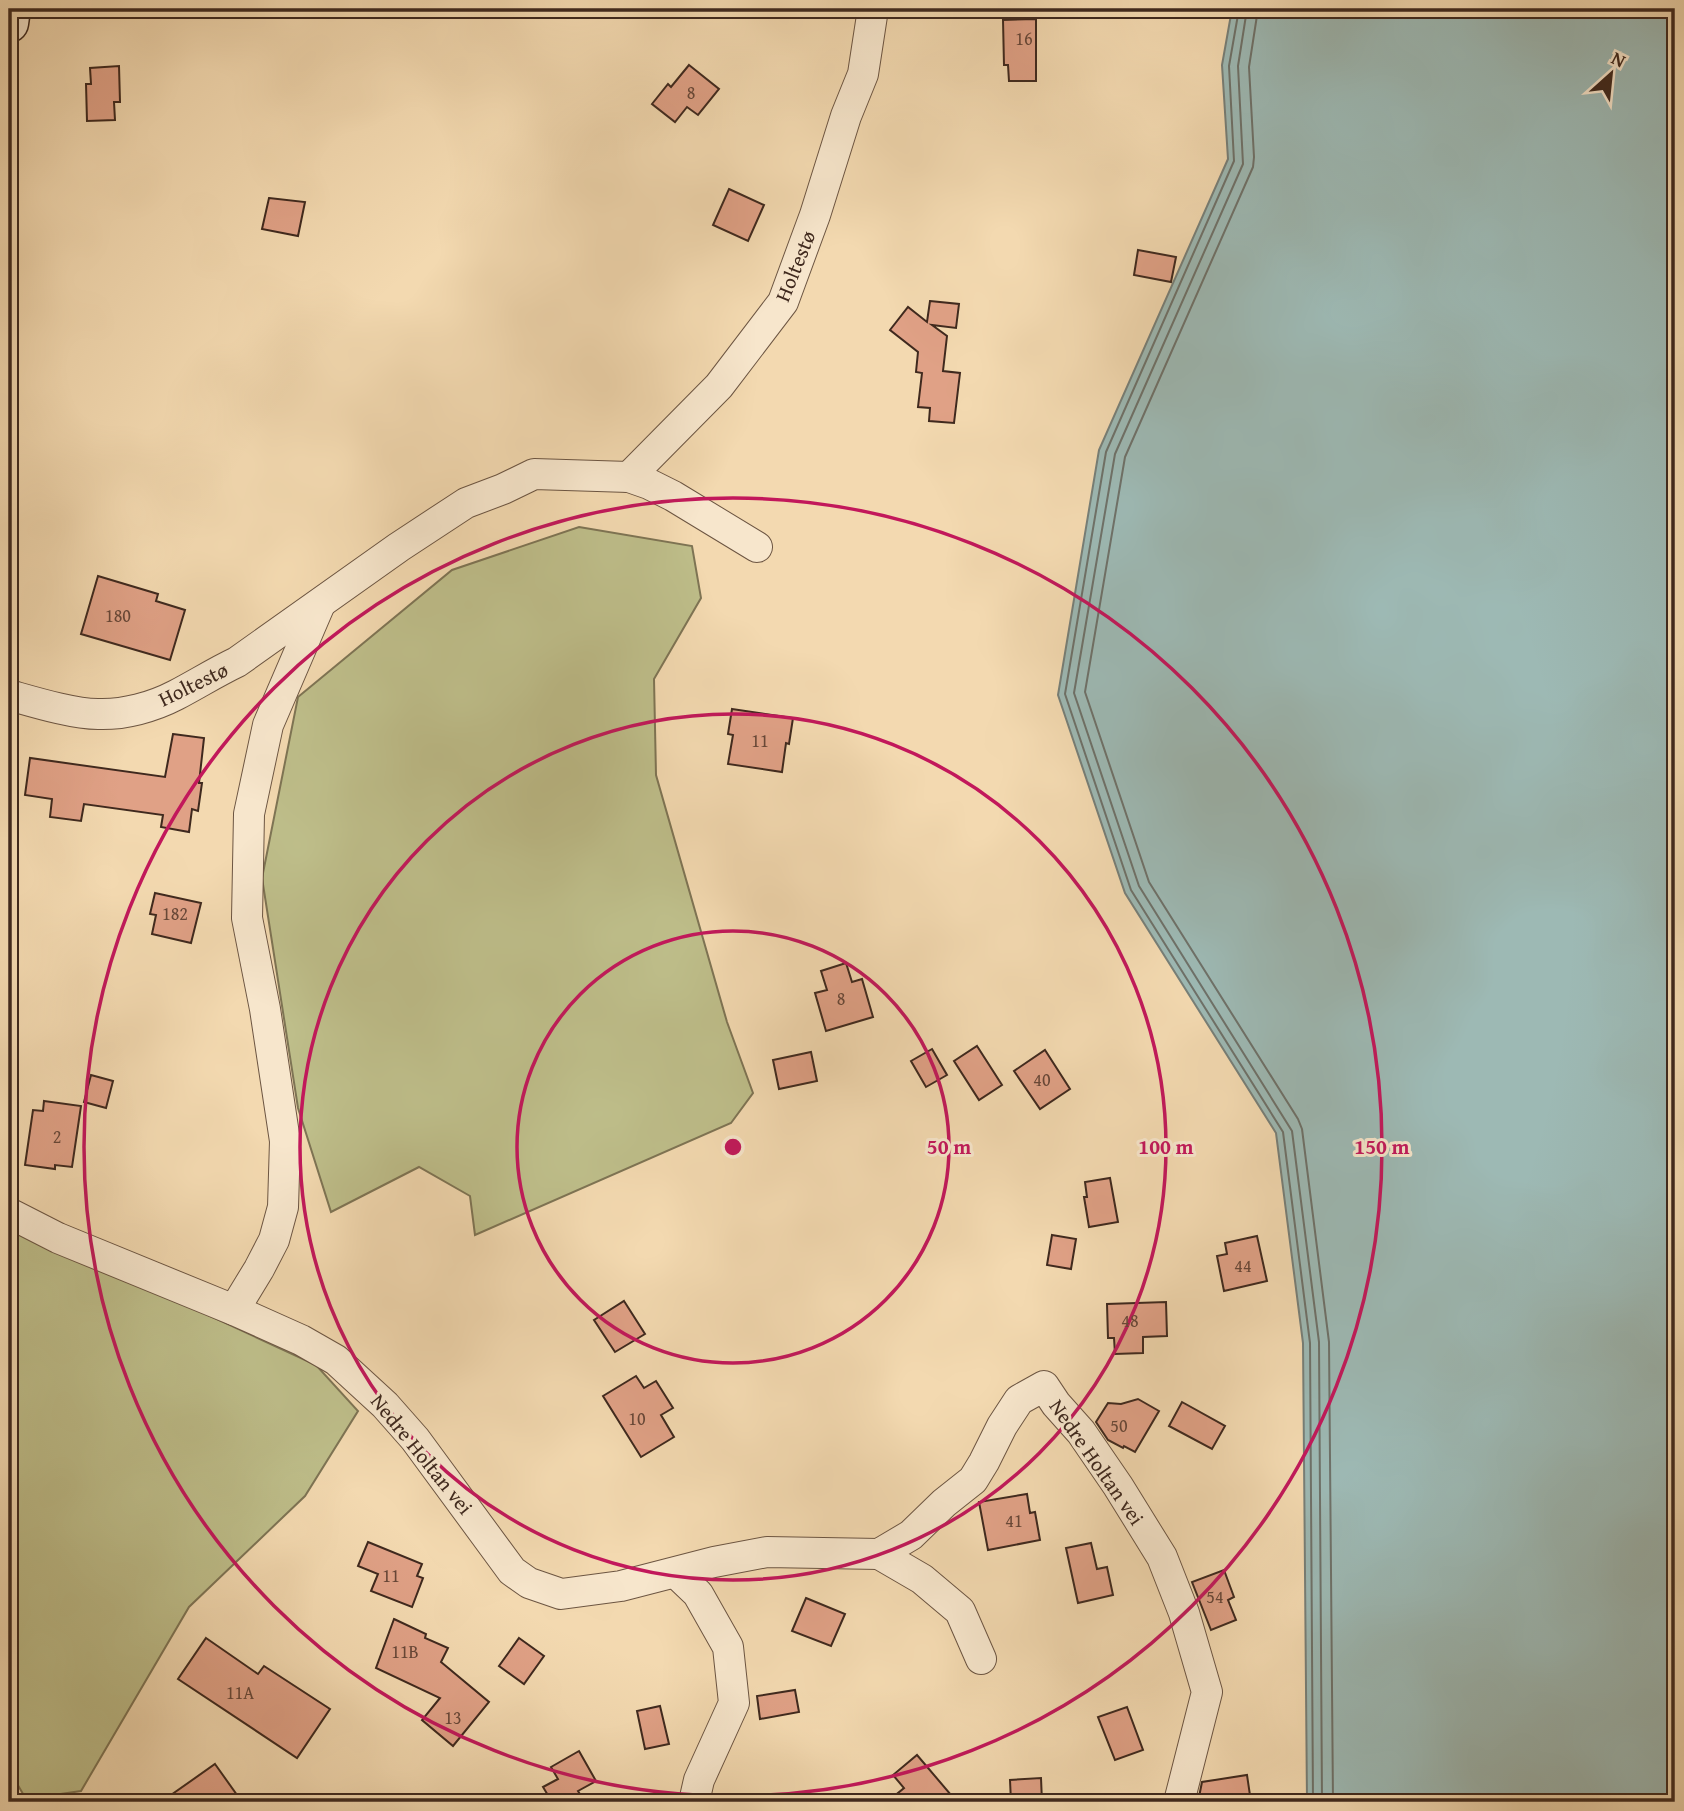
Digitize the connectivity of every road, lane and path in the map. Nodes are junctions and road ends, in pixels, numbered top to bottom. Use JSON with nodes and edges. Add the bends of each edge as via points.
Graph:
{"nodes":[{"id":1,"x":11,"y":9,"type":"edge"},
{"id":2,"x":873,"y":9,"type":"edge"},
{"id":3,"x":9,"y":23,"type":"edge"},
{"id":4,"x":629,"y":477,"type":"junction"},
{"id":5,"x":757,"y":547,"type":"dead end"},
{"id":6,"x":320,"y":604,"type":"junction"},
{"id":7,"x":9,"y":695,"type":"edge"},
{"id":8,"x":9,"y":1213,"type":"edge"},
{"id":9,"x":234,"y":1310,"type":"junction"},
{"id":10,"x":879,"y":1554,"type":"junction"},
{"id":11,"x":676,"y":1573,"type":"junction"},
{"id":12,"x":981,"y":1659,"type":"dead end"},
{"id":13,"x":694,"y":1802,"type":"edge"},
{"id":14,"x":1181,"y":1802,"type":"edge"}],
"edges":[{"from":1,"to":3,"type":"main road"},
{"from":2,"to":4,"type":"street","name":"Holtestø","via":[[863,74],[783,302],[719,386]]},
{"from":4,"to":5,"type":"street","name":"Holtestø","via":[[673,496]]},
{"from":4,"to":6,"type":"street","name":"Holtestø","via":[[534,474],[466,503]]},
{"from":6,"to":7,"type":"street","name":"Holtestø","via":[[237,662],[145,707],[95,714]]},
{"from":6,"to":9,"type":"street","via":[[268,725],[249,814],[247,918],[285,1141],[283,1207],[274,1240]]},
{"from":8,"to":9,"type":"street","name":"Nedre Holtan vei","via":[[58,1238]]},
{"from":9,"to":11,"type":"street","name":"Nedre Holtan vei","via":[[336,1360],[368,1388],[415,1439],[512,1571],[529,1583],[561,1594]]},
{"from":10,"to":11,"type":"street","name":"Nedre Holtan vei","via":[[767,1552]]},
{"from":10,"to":12,"type":"street","via":[[922,1579],[960,1611]]},
{"from":10,"to":14,"type":"street","name":"Nedre Holtan vei","via":[[911,1535],[973,1480],[1019,1400],[1044,1386],[1081,1432],[1162,1556],[1184,1613],[1207,1692]]},
{"from":11,"to":13,"type":"street","via":[[698,1594],[728,1647],[734,1703],[699,1780]]}]}
